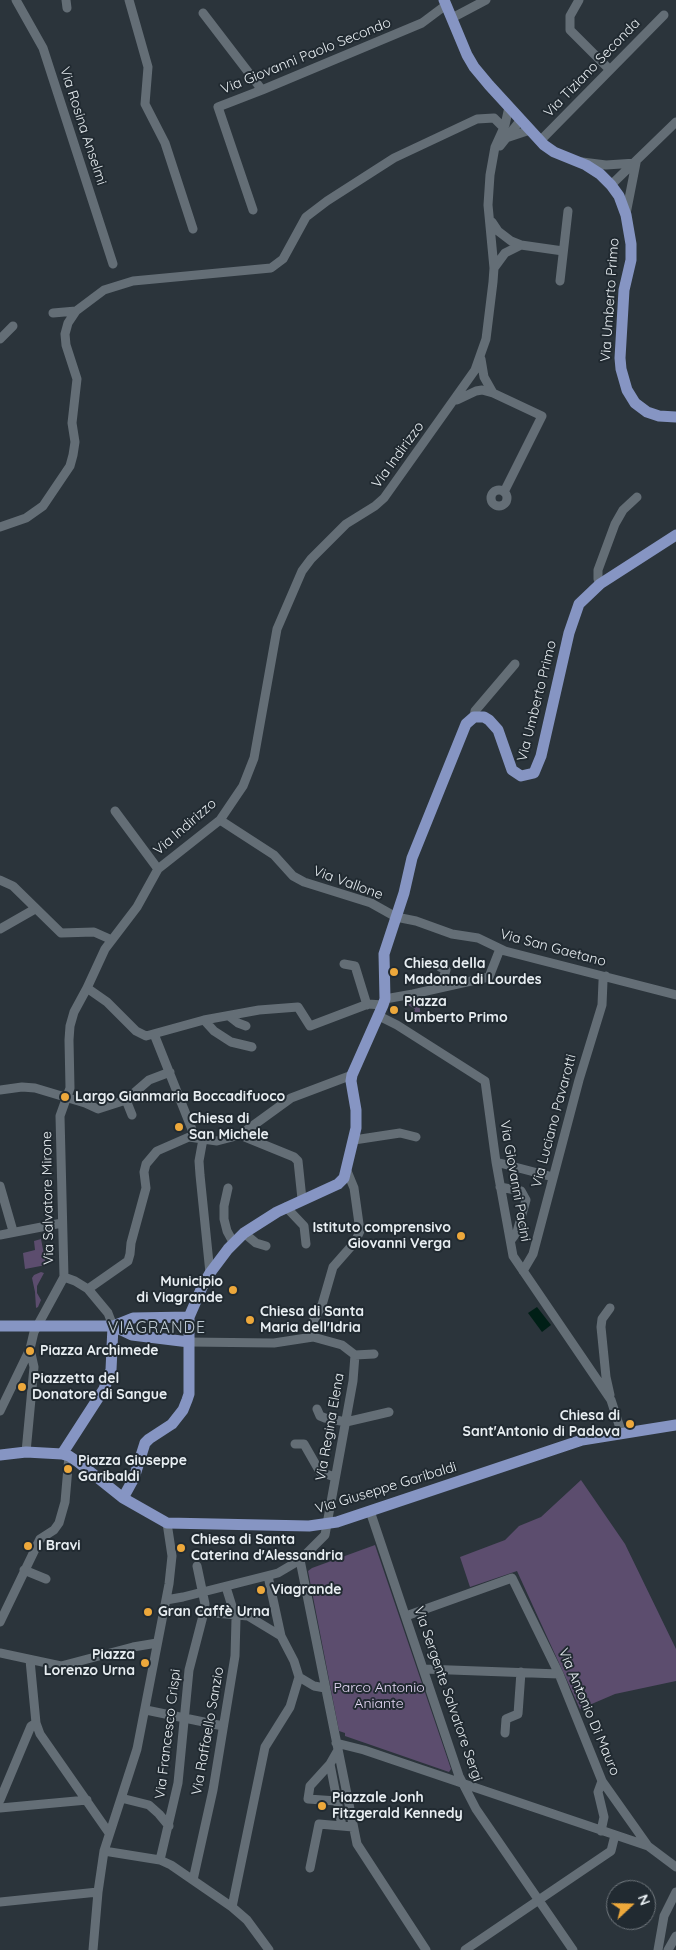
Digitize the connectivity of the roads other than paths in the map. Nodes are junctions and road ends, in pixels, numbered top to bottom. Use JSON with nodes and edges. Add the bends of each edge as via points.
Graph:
{"nodes":[{"id":1,"x":16,"y":0,"type":"edge"},
{"id":2,"x":129,"y":0,"type":"edge"},
{"id":3,"x":486,"y":0,"type":"edge"},
{"id":4,"x":579,"y":0,"type":"edge"},
{"id":5,"x":445,"y":3,"type":"edge"},
{"id":6,"x":203,"y":13,"type":"dead end"},
{"id":7,"x":664,"y":15,"type":"dead end"},
{"id":8,"x":452,"y":18,"type":"junction"},
{"id":9,"x":610,"y":70,"type":"junction"},
{"id":10,"x":262,"y":90,"type":"junction"},
{"id":11,"x":508,"y":105,"type":"junction"},
{"id":12,"x":519,"y":116,"type":"junction"},
{"id":13,"x":676,"y":122,"type":"edge"},
{"id":14,"x":504,"y":126,"type":"junction"},
{"id":15,"x":530,"y":130,"type":"junction"},
{"id":16,"x":504,"y":139,"type":"junction"},
{"id":17,"x":540,"y":141,"type":"junction"},
{"id":18,"x":494,"y":154,"type":"junction"},
{"id":19,"x":577,"y":161,"type":"junction"},
{"id":20,"x":636,"y":163,"type":"junction"},
{"id":21,"x":611,"y":185,"type":"junction"},
{"id":22,"x":253,"y":210,"type":"dead end"},
{"id":23,"x":568,"y":211,"type":"dead end"},
{"id":24,"x":626,"y":215,"type":"junction"},
{"id":25,"x":490,"y":217,"type":"junction"},
{"id":26,"x":193,"y":228,"type":"dead end"},
{"id":27,"x":521,"y":245,"type":"junction"},
{"id":28,"x":564,"y":251,"type":"junction"},
{"id":29,"x":113,"y":264,"type":"dead end"},
{"id":30,"x":494,"y":268,"type":"junction"},
{"id":31,"x":560,"y":281,"type":"dead end"},
{"id":32,"x":76,"y":311,"type":"junction"},
{"id":33,"x":53,"y":313,"type":"dead end"},
{"id":34,"x":13,"y":326,"type":"dead end"},
{"id":35,"x":0,"y":339,"type":"edge"},
{"id":36,"x":481,"y":354,"type":"junction"},
{"id":37,"x":493,"y":393,"type":"junction"},
{"id":38,"x":455,"y":401,"type":"junction"},
{"id":39,"x":676,"y":417,"type":"edge"},
{"id":40,"x":504,"y":492,"type":"dead end"},
{"id":41,"x":638,"y":498,"type":"dead end"},
{"id":42,"x":0,"y":527,"type":"edge"},
{"id":43,"x":676,"y":535,"type":"edge"},
{"id":44,"x":600,"y":584,"type":"junction"},
{"id":45,"x":515,"y":664,"type":"dead end"},
{"id":46,"x":474,"y":717,"type":"junction"},
{"id":47,"x":115,"y":811,"type":"dead end"},
{"id":48,"x":220,"y":820,"type":"junction"},
{"id":49,"x":158,"y":869,"type":"junction"},
{"id":50,"x":0,"y":880,"type":"edge"},
{"id":51,"x":35,"y":908,"type":"junction"},
{"id":52,"x":396,"y":917,"type":"junction"},
{"id":53,"x":0,"y":929,"type":"edge"},
{"id":54,"x":112,"y":940,"type":"junction"},
{"id":55,"x":500,"y":950,"type":"junction"},
{"id":56,"x":344,"y":964,"type":"dead end"},
{"id":57,"x":440,"y":968,"type":"dead end"},
{"id":58,"x":606,"y":976,"type":"junction"},
{"id":59,"x":87,"y":988,"type":"junction"},
{"id":60,"x":440,"y":988,"type":"junction"},
{"id":61,"x":676,"y":995,"type":"edge"},
{"id":62,"x":384,"y":1000,"type":"junction"},
{"id":63,"x":367,"y":1004,"type":"junction"},
{"id":64,"x":229,"y":1016,"type":"junction"},
{"id":65,"x":378,"y":1019,"type":"junction"},
{"id":66,"x":204,"y":1020,"type":"junction"},
{"id":67,"x":246,"y":1026,"type":"dead end"},
{"id":68,"x":154,"y":1034,"type":"junction"},
{"id":69,"x":252,"y":1047,"type":"dead end"},
{"id":70,"x":170,"y":1072,"type":"junction"},
{"id":71,"x":352,"y":1074,"type":"junction"},
{"id":72,"x":0,"y":1090,"type":"edge"},
{"id":73,"x":68,"y":1099,"type":"junction"},
{"id":74,"x":126,"y":1100,"type":"junction"},
{"id":75,"x":132,"y":1115,"type":"dead end"},
{"id":76,"x":240,"y":1135,"type":"junction"},
{"id":77,"x":416,"y":1137,"type":"dead end"},
{"id":78,"x":199,"y":1138,"type":"junction"},
{"id":79,"x":354,"y":1140,"type":"junction"},
{"id":80,"x":496,"y":1162,"type":"junction"},
{"id":81,"x":347,"y":1171,"type":"junction"},
{"id":82,"x":553,"y":1177,"type":"junction"},
{"id":83,"x":0,"y":1186,"type":"edge"},
{"id":84,"x":500,"y":1187,"type":"junction"},
{"id":85,"x":228,"y":1188,"type":"dead end"},
{"id":86,"x":302,"y":1199,"type":"junction"},
{"id":87,"x":286,"y":1207,"type":"junction"},
{"id":88,"x":62,"y":1223,"type":"junction"},
{"id":89,"x":13,"y":1231,"type":"junction"},
{"id":90,"x":244,"y":1233,"type":"junction"},
{"id":91,"x":0,"y":1234,"type":"edge"},
{"id":92,"x":511,"y":1240,"type":"junction"},
{"id":93,"x":233,"y":1242,"type":"junction"},
{"id":94,"x":306,"y":1244,"type":"dead end"},
{"id":95,"x":266,"y":1246,"type":"dead end"},
{"id":96,"x":524,"y":1271,"type":"junction"},
{"id":97,"x":210,"y":1273,"type":"junction"},
{"id":98,"x":64,"y":1277,"type":"junction"},
{"id":99,"x":88,"y":1289,"type":"junction"},
{"id":100,"x":610,"y":1308,"type":"dead end"},
{"id":101,"x":189,"y":1317,"type":"junction"},
{"id":102,"x":38,"y":1325,"type":"junction"},
{"id":103,"x":0,"y":1326,"type":"edge"},
{"id":104,"x":113,"y":1326,"type":"junction"},
{"id":105,"x":313,"y":1337,"type":"junction"},
{"id":106,"x":189,"y":1344,"type":"junction"},
{"id":107,"x":30,"y":1349,"type":"junction"},
{"id":108,"x":374,"y":1354,"type":"dead end"},
{"id":109,"x":356,"y":1356,"type":"junction"},
{"id":110,"x":611,"y":1400,"type":"junction"},
{"id":111,"x":317,"y":1410,"type":"dead end"},
{"id":112,"x":0,"y":1411,"type":"edge"},
{"id":113,"x":389,"y":1412,"type":"dead end"},
{"id":114,"x":346,"y":1422,"type":"junction"},
{"id":115,"x":676,"y":1425,"type":"edge"},
{"id":116,"x":622,"y":1434,"type":"junction"},
{"id":117,"x":295,"y":1444,"type":"dead end"},
{"id":118,"x":26,"y":1452,"type":"junction"},
{"id":119,"x":0,"y":1455,"type":"edge"},
{"id":120,"x":65,"y":1455,"type":"junction"},
{"id":121,"x":335,"y":1477,"type":"junction"},
{"id":122,"x":123,"y":1498,"type":"junction"},
{"id":123,"x":370,"y":1511,"type":"junction"},
{"id":124,"x":168,"y":1523,"type":"junction"},
{"id":125,"x":329,"y":1524,"type":"junction"},
{"id":126,"x":300,"y":1560,"type":"junction"},
{"id":127,"x":197,"y":1566,"type":"dead end"},
{"id":128,"x":24,"y":1570,"type":"junction"},
{"id":129,"x":268,"y":1576,"type":"junction"},
{"id":130,"x":46,"y":1579,"type":"dead end"},
{"id":131,"x":226,"y":1586,"type":"junction"},
{"id":132,"x":202,"y":1592,"type":"junction"},
{"id":133,"x":166,"y":1600,"type":"junction"},
{"id":134,"x":204,"y":1612,"type":"junction"},
{"id":135,"x":233,"y":1615,"type":"junction"},
{"id":136,"x":406,"y":1616,"type":"junction"},
{"id":137,"x":0,"y":1622,"type":"edge"},
{"id":138,"x":281,"y":1636,"type":"junction"},
{"id":139,"x":157,"y":1643,"type":"junction"},
{"id":140,"x":0,"y":1653,"type":"edge"},
{"id":141,"x":30,"y":1660,"type":"junction"},
{"id":142,"x":424,"y":1669,"type":"junction"},
{"id":143,"x":521,"y":1672,"type":"junction"},
{"id":144,"x":559,"y":1674,"type":"junction"},
{"id":145,"x":298,"y":1677,"type":"junction"},
{"id":146,"x":325,"y":1688,"type":"junction"},
{"id":147,"x":146,"y":1710,"type":"junction"},
{"id":148,"x":184,"y":1718,"type":"junction"},
{"id":149,"x":36,"y":1723,"type":"junction"},
{"id":150,"x":223,"y":1726,"type":"junction"},
{"id":151,"x":506,"y":1733,"type":"dead end"},
{"id":152,"x":337,"y":1746,"type":"junction"},
{"id":153,"x":330,"y":1764,"type":"junction"},
{"id":154,"x":602,"y":1781,"type":"junction"},
{"id":155,"x":464,"y":1784,"type":"junction"},
{"id":156,"x":490,"y":1793,"type":"junction"},
{"id":157,"x":121,"y":1798,"type":"junction"},
{"id":158,"x":0,"y":1800,"type":"edge"},
{"id":159,"x":87,"y":1800,"type":"junction"},
{"id":160,"x":337,"y":1801,"type":"junction"},
{"id":161,"x":0,"y":1808,"type":"edge"},
{"id":162,"x":476,"y":1809,"type":"junction"},
{"id":163,"x":169,"y":1826,"type":"junction"},
{"id":164,"x":342,"y":1826,"type":"junction"},
{"id":165,"x":353,"y":1827,"type":"junction"},
{"id":166,"x":602,"y":1831,"type":"junction"},
{"id":167,"x":109,"y":1832,"type":"junction"},
{"id":168,"x":615,"y":1836,"type":"junction"},
{"id":169,"x":630,"y":1840,"type":"junction"},
{"id":170,"x":648,"y":1846,"type":"junction"},
{"id":171,"x":104,"y":1851,"type":"junction"},
{"id":172,"x":611,"y":1851,"type":"junction"},
{"id":173,"x":160,"y":1860,"type":"junction"},
{"id":174,"x":676,"y":1867,"type":"edge"},
{"id":175,"x":310,"y":1868,"type":"dead end"},
{"id":176,"x":192,"y":1880,"type":"junction"},
{"id":177,"x":98,"y":1892,"type":"junction"},
{"id":178,"x":676,"y":1892,"type":"edge"},
{"id":179,"x":538,"y":1900,"type":"junction"},
{"id":180,"x":0,"y":1902,"type":"edge"},
{"id":181,"x":232,"y":1907,"type":"junction"},
{"id":182,"x":676,"y":1936,"type":"edge"},
{"id":183,"x":93,"y":1950,"type":"edge"},
{"id":184,"x":269,"y":1950,"type":"edge"},
{"id":185,"x":426,"y":1950,"type":"edge"},
{"id":186,"x":465,"y":1950,"type":"edge"},
{"id":187,"x":573,"y":1950,"type":"edge"},
{"id":188,"x":658,"y":1950,"type":"edge"},
{"id":189,"x":668,"y":1950,"type":"edge"}],
"edges":[{"from":1,"to":29,"type":"street","name":"Via Rosina Anselmi","via":[[44,48]]},
{"from":2,"to":26,"type":"street","via":[[148,66],[145,104],[165,143]]},
{"from":3,"to":8,"type":"street"},
{"from":4,"to":9,"type":"street","via":[[570,16],[570,30]]},
{"from":5,"to":8,"type":"main road"},
{"from":5,"to":10,"type":"street","name":"Via Giovanni Paolo Secondo","via":[[422,23]]},
{"from":6,"to":10,"type":"street"},
{"from":7,"to":9,"type":"street","name":"Via Tiziano Seconda"},
{"from":8,"to":11,"type":"main road","via":[[474,67]]},
{"from":9,"to":17,"type":"street","name":"Via Tiziano Seconda"},
{"from":10,"to":22,"type":"street","name":"Via Giovanni Paolo Secondo","via":[[218,107]]},
{"from":11,"to":12,"type":"main road"},
{"from":11,"to":14,"type":"street"},
{"from":12,"to":14,"type":"street"},
{"from":12,"to":15,"type":"main road"},
{"from":12,"to":16,"type":"street","name":"Via Indirizzo","via":[[519,122]]},
{"from":13,"to":20,"type":"street"},
{"from":14,"to":18,"type":"street"},
{"from":14,"to":32,"type":"street","via":[[494,118],[477,119],[394,158],[306,217],[283,259],[271,268],[133,281],[104,290]]},
{"from":15,"to":16,"type":"street"},
{"from":15,"to":17,"type":"main road"},
{"from":16,"to":18,"type":"street","name":"Via Indirizzo"},
{"from":17,"to":19,"type":"main road","via":[[554,152]]},
{"from":18,"to":25,"type":"street","name":"Via Indirizzo","via":[[488,189]]},
{"from":19,"to":20,"type":"street","via":[[606,165]]},
{"from":19,"to":21,"type":"main road","via":[[600,174]]},
{"from":20,"to":21,"type":"street"},
{"from":20,"to":24,"type":"street"},
{"from":21,"to":24,"type":"main road","name":"Via Umberto Primo"},
{"from":23,"to":28,"type":"street"},
{"from":24,"to":39,"type":"main road","name":"Via Umberto Primo","via":[[632,244],[624,290],[621,369],[635,403],[646,412]]},
{"from":25,"to":27,"type":"street","via":[[504,238]]},
{"from":25,"to":30,"type":"street","name":"Via Indirizzo"},
{"from":27,"to":28,"type":"street"},
{"from":27,"to":30,"type":"street","via":[[505,253]]},
{"from":28,"to":31,"type":"street"},
{"from":30,"to":36,"type":"street","name":"Via Indirizzo","via":[[486,339]]},
{"from":32,"to":33,"type":"street"},
{"from":32,"to":42,"type":"street","via":[[65,334],[77,379],[72,461],[36,513]]},
{"from":34,"to":35,"type":"street"},
{"from":36,"to":37,"type":"street","via":[[481,370]]},
{"from":36,"to":38,"type":"street","name":"Via Indirizzo","via":[[470,380]]},
{"from":37,"to":38,"type":"street","via":[[476,391]]},
{"from":37,"to":40,"type":"street","via":[[542,416]]},
{"from":38,"to":48,"type":"street","name":"Via Indirizzo","via":[[384,498],[346,524],[302,571],[277,630],[251,768]]},
{"from":41,"to":44,"type":"street","via":[[623,510],[615,524],[598,570]]},
{"from":43,"to":44,"type":"main road","name":"Via Umberto Primo"},
{"from":44,"to":46,"type":"main road","name":"Via Umberto Primo","via":[[579,604],[569,633],[542,756],[534,773],[525,777],[512,770],[498,730],[484,718]]},
{"from":45,"to":46,"type":"street","via":[[475,711]]},
{"from":46,"to":52,"type":"main road","via":[[466,724],[412,858]]},
{"from":47,"to":49,"type":"street","name":"Via Indirizzo"},
{"from":48,"to":49,"type":"street","name":"Via Indirizzo"},
{"from":48,"to":52,"type":"street","name":"Via Vallone","via":[[274,855],[293,876],[371,903]]},
{"from":49,"to":54,"type":"street","name":"Via Indirizzo","via":[[137,907]]},
{"from":50,"to":51,"type":"street","via":[[12,886]]},
{"from":51,"to":53,"type":"street"},
{"from":51,"to":54,"type":"street","via":[[61,932],[94,932]]},
{"from":52,"to":55,"type":"street","name":"Via San Gaetano","via":[[452,934],[478,938]]},
{"from":52,"to":62,"type":"main road","via":[[384,954]]},
{"from":54,"to":59,"type":"street","name":"Via Indirizzo"},
{"from":55,"to":58,"type":"street","name":"Via San Gaetano"},
{"from":55,"to":60,"type":"street","via":[[486,978]]},
{"from":56,"to":63,"type":"street","via":[[355,966]]},
{"from":57,"to":60,"type":"street","via":[[446,970]]},
{"from":58,"to":61,"type":"street","name":"Via San Gaetano"},
{"from":58,"to":82,"type":"street","name":"Via Luciano Pavarotti","via":[[602,1005],[578,1080]]},
{"from":59,"to":68,"type":"street","via":[[142,1035]]},
{"from":59,"to":73,"type":"street","name":"Via Indirizzo","via":[[70,1026]]},
{"from":60,"to":62,"type":"street"},
{"from":62,"to":63,"type":"street"},
{"from":62,"to":65,"type":"main road"},
{"from":63,"to":64,"type":"street","via":[[310,1026],[298,1007]]},
{"from":64,"to":66,"type":"street"},
{"from":64,"to":67,"type":"street"},
{"from":65,"to":71,"type":"main road"},
{"from":65,"to":80,"type":"street","name":"Via Giovanni Pacini","via":[[408,1032],[485,1081]]},
{"from":66,"to":68,"type":"street"},
{"from":66,"to":69,"type":"street","via":[[231,1042]]},
{"from":68,"to":70,"type":"street"},
{"from":70,"to":74,"type":"street","via":[[149,1080]]},
{"from":70,"to":78,"type":"street"},
{"from":71,"to":76,"type":"street","via":[[291,1098]]},
{"from":71,"to":79,"type":"main road","via":[[357,1121]]},
{"from":72,"to":73,"type":"street","via":[[35,1088]]},
{"from":73,"to":74,"type":"street","via":[[98,1109]]},
{"from":73,"to":88,"type":"street","name":"Via Salvatore Mirone","via":[[60,1116]]},
{"from":74,"to":75,"type":"street"},
{"from":76,"to":78,"type":"street","via":[[217,1140]]},
{"from":76,"to":86,"type":"street","via":[[298,1161]]},
{"from":77,"to":79,"type":"street","via":[[400,1133]]},
{"from":78,"to":97,"type":"street"},
{"from":78,"to":99,"type":"street","via":[[189,1137],[162,1148],[150,1158],[144,1172],[146,1188],[128,1261]]},
{"from":79,"to":81,"type":"main road"},
{"from":80,"to":82,"type":"street"},
{"from":80,"to":84,"type":"street","name":"Via Giovanni Pacini"},
{"from":81,"to":86,"type":"main road","via":[[338,1184]]},
{"from":81,"to":105,"type":"street","via":[[354,1188],[360,1232],[333,1267],[322,1305],[310,1327]]},
{"from":82,"to":96,"type":"street","name":"Via Luciano Pavarotti","via":[[533,1254]]},
{"from":83,"to":89,"type":"street"},
{"from":84,"to":92,"type":"street","name":"Via Giovanni Pacini"},
{"from":84,"to":92,"type":"street","via":[[521,1191],[526,1200],[517,1232]]},
{"from":85,"to":93,"type":"street","via":[[224,1219]]},
{"from":86,"to":87,"type":"main road"},
{"from":87,"to":90,"type":"main road"},
{"from":87,"to":94,"type":"street","via":[[304,1226]]},
{"from":88,"to":89,"type":"street"},
{"from":88,"to":98,"type":"street","name":"Via Salvatore Mirone"},
{"from":89,"to":91,"type":"street"},
{"from":90,"to":93,"type":"main road"},
{"from":90,"to":95,"type":"street","via":[[256,1243]]},
{"from":92,"to":96,"type":"street","name":"Via Giovanni Pacini","via":[[513,1256]]},
{"from":93,"to":97,"type":"main road"},
{"from":96,"to":110,"type":"street","name":"Via Giovanni Pacini"},
{"from":97,"to":101,"type":"main road"},
{"from":98,"to":99,"type":"street","name":"Via Salvatore Mirone"},
{"from":98,"to":102,"type":"street"},
{"from":99,"to":104,"type":"street","name":"Via Salvatore Mirone","via":[[108,1313]]},
{"from":100,"to":110,"type":"street","via":[[602,1319],[601,1327]]},
{"from":101,"to":104,"type":"main road","via":[[133,1318]]},
{"from":101,"to":106,"type":"main road"},
{"from":102,"to":103,"type":"main road"},
{"from":102,"to":104,"type":"main road"},
{"from":102,"to":107,"type":"street"},
{"from":104,"to":106,"type":"main road","via":[[132,1334]]},
{"from":104,"to":120,"type":"main road","via":[[111,1370],[104,1389]]},
{"from":105,"to":106,"type":"street","via":[[274,1343]]},
{"from":105,"to":109,"type":"street","name":"Via Regina Elena","via":[[342,1345]]},
{"from":106,"to":122,"type":"main road","via":[[189,1394],[183,1410],[172,1424],[145,1443],[134,1478]]},
{"from":107,"to":112,"type":"street"},
{"from":107,"to":118,"type":"street","via":[[34,1367]]},
{"from":108,"to":109,"type":"street"},
{"from":109,"to":114,"type":"street","name":"Via Regina Elena"},
{"from":110,"to":116,"type":"street","name":"Via Giovanni Pacini"},
{"from":111,"to":114,"type":"street","via":[[320,1416]]},
{"from":113,"to":114,"type":"street"},
{"from":114,"to":121,"type":"street","name":"Via Regina Elena"},
{"from":115,"to":116,"type":"main road","name":"Via Giuseppe Garibaldi"},
{"from":116,"to":123,"type":"main road","name":"Via Giuseppe Garibaldi","via":[[582,1440]]},
{"from":117,"to":121,"type":"street","via":[[304,1444],[320,1472]]},
{"from":118,"to":119,"type":"main road"},
{"from":118,"to":120,"type":"main road"},
{"from":120,"to":122,"type":"main road","name":"Via Giuseppe Garibaldi"},
{"from":120,"to":128,"type":"street","via":[[67,1485],[59,1523],[40,1539]]},
{"from":121,"to":125,"type":"street","name":"Via Regina Elena"},
{"from":122,"to":124,"type":"main road","name":"Via Giuseppe Garibaldi"},
{"from":123,"to":125,"type":"main road","name":"Via Giuseppe Garibaldi"},
{"from":123,"to":136,"type":"street","name":"Via Sergente Salvatore Sergi"},
{"from":124,"to":125,"type":"main road","name":"Via Giuseppe Garibaldi"},
{"from":124,"to":133,"type":"street","via":[[172,1556]]},
{"from":125,"to":126,"type":"street","via":[[325,1535]]},
{"from":126,"to":129,"type":"street"},
{"from":126,"to":146,"type":"street"},
{"from":127,"to":132,"type":"street"},
{"from":128,"to":130,"type":"street"},
{"from":128,"to":137,"type":"street"},
{"from":129,"to":131,"type":"street"},
{"from":129,"to":138,"type":"street"},
{"from":131,"to":132,"type":"street"},
{"from":131,"to":135,"type":"street","name":"Via Raffaello Sanzio"},
{"from":132,"to":133,"type":"street"},
{"from":132,"to":134,"type":"street"},
{"from":133,"to":139,"type":"street"},
{"from":134,"to":135,"type":"street"},
{"from":134,"to":148,"type":"street","name":"Via Francesco Crispi","via":[[189,1670]]},
{"from":135,"to":138,"type":"street","via":[[248,1616]]},
{"from":135,"to":150,"type":"street","name":"Via Raffaello Sanzio","via":[[236,1619],[235,1656]]},
{"from":136,"to":142,"type":"street","name":"Via Sergente Salvatore Sergi"},
{"from":136,"to":144,"type":"street","name":"Via Antonio Di Mauro","via":[[512,1578]]},
{"from":138,"to":145,"type":"street"},
{"from":139,"to":141,"type":"street","via":[[70,1665]]},
{"from":139,"to":147,"type":"street"},
{"from":140,"to":141,"type":"street"},
{"from":141,"to":149,"type":"street"},
{"from":142,"to":143,"type":"street"},
{"from":142,"to":155,"type":"street","name":"Via Sergente Salvatore Sergi"},
{"from":143,"to":144,"type":"street"},
{"from":143,"to":151,"type":"street","via":[[518,1714],[506,1719]]},
{"from":144,"to":154,"type":"street","name":"Via Antonio Di Mauro"},
{"from":145,"to":146,"type":"street"},
{"from":145,"to":181,"type":"street","via":[[290,1707],[265,1747]]},
{"from":146,"to":152,"type":"street"},
{"from":147,"to":148,"type":"street"},
{"from":147,"to":157,"type":"street"},
{"from":148,"to":150,"type":"street"},
{"from":148,"to":163,"type":"street","name":"Via Francesco Crispi","via":[[178,1783]]},
{"from":149,"to":158,"type":"street","via":[[31,1726]]},
{"from":149,"to":159,"type":"street","via":[[40,1734]]},
{"from":150,"to":176,"type":"street","name":"Via Raffaello Sanzio","via":[[213,1790]]},
{"from":152,"to":153,"type":"street"},
{"from":152,"to":155,"type":"street","via":[[364,1750]]},
{"from":152,"to":165,"type":"street"},
{"from":153,"to":160,"type":"street"},
{"from":153,"to":160,"type":"street","via":[[310,1786],[308,1798]]},
{"from":154,"to":166,"type":"street","via":[[598,1792],[604,1817]]},
{"from":154,"to":170,"type":"street","name":"Via Antonio Di Mauro"},
{"from":155,"to":156,"type":"street"},
{"from":155,"to":162,"type":"street","name":"Via Sergente Salvatore Sergi"},
{"from":156,"to":162,"type":"street","via":[[480,1800]]},
{"from":156,"to":166,"type":"street"},
{"from":157,"to":163,"type":"street","via":[[149,1805]]},
{"from":157,"to":167,"type":"street"},
{"from":159,"to":161,"type":"street"},
{"from":159,"to":167,"type":"street"},
{"from":160,"to":164,"type":"street"},
{"from":162,"to":179,"type":"street","name":"Via Sergente Salvatore Sergi"},
{"from":163,"to":173,"type":"street","name":"Via Francesco Crispi"},
{"from":164,"to":165,"type":"street"},
{"from":164,"to":175,"type":"street","via":[[320,1824]]},
{"from":165,"to":185,"type":"street","via":[[357,1844]]},
{"from":166,"to":168,"type":"street"},
{"from":167,"to":171,"type":"street"},
{"from":168,"to":169,"type":"street"},
{"from":168,"to":172,"type":"street"},
{"from":169,"to":170,"type":"street"},
{"from":169,"to":172,"type":"street"},
{"from":170,"to":174,"type":"street","name":"Via Antonio Di Mauro"},
{"from":171,"to":173,"type":"street"},
{"from":171,"to":177,"type":"street"},
{"from":172,"to":179,"type":"street"},
{"from":173,"to":176,"type":"street"},
{"from":176,"to":181,"type":"street"},
{"from":177,"to":180,"type":"street"},
{"from":177,"to":183,"type":"street"},
{"from":178,"to":188,"type":"street","via":[[662,1920]]},
{"from":179,"to":186,"type":"street"},
{"from":179,"to":187,"type":"street","name":"Via Sergente Salvatore Sergi"},
{"from":181,"to":184,"type":"street","via":[[247,1920]]},
{"from":182,"to":189,"type":"street"}]}
